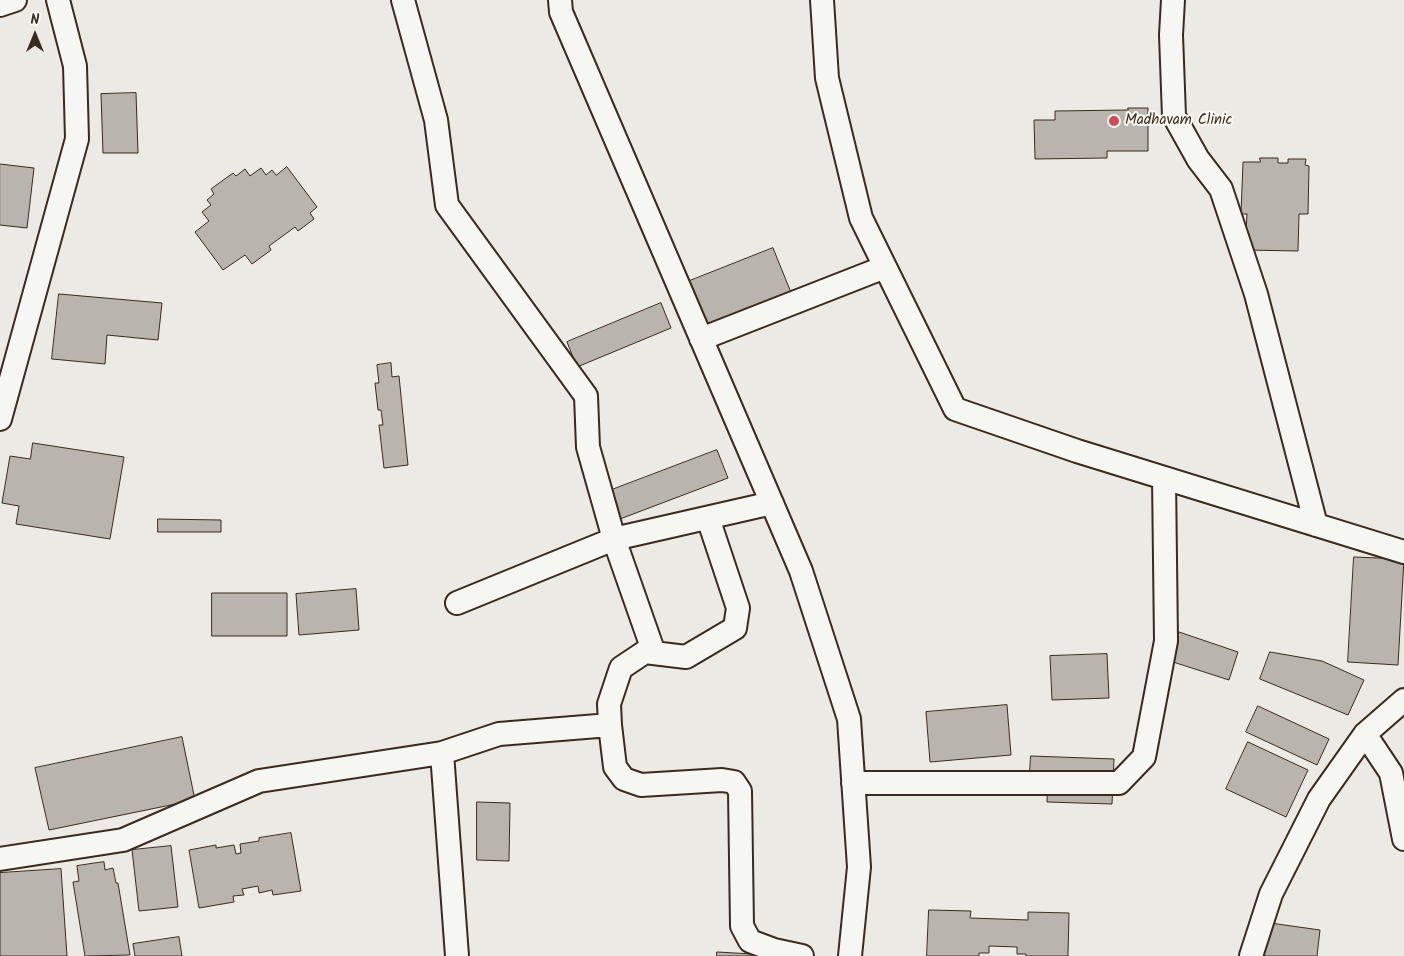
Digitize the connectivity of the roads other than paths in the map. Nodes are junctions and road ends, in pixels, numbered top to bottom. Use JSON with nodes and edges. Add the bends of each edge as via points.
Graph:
{"nodes":[{"id":1,"x":15,"y":0,"type":"edge"},
{"id":2,"x":58,"y":0,"type":"edge"},
{"id":3,"x":404,"y":0,"type":"edge"},
{"id":4,"x":560,"y":0,"type":"edge"},
{"id":5,"x":822,"y":0,"type":"edge"},
{"id":6,"x":1173,"y":0,"type":"edge"},
{"id":7,"x":0,"y":5,"type":"edge"},
{"id":8,"x":885,"y":267,"type":"junction"},
{"id":9,"x":701,"y":339,"type":"junction"},
{"id":10,"x":0,"y":419,"type":"edge"},
{"id":11,"x":1164,"y":478,"type":"junction"},
{"id":12,"x":772,"y":503,"type":"junction"},
{"id":13,"x":708,"y":518,"type":"junction"},
{"id":14,"x":1316,"y":525,"type":"junction"},
{"id":15,"x":614,"y":539,"type":"junction"},
{"id":16,"x":1404,"y":552,"type":"edge"},
{"id":17,"x":457,"y":604,"type":"dead end"},
{"id":18,"x":654,"y":654,"type":"junction"},
{"id":19,"x":1404,"y":700,"type":"edge"},
{"id":20,"x":610,"y":725,"type":"junction"},
{"id":21,"x":1365,"y":734,"type":"junction"},
{"id":22,"x":442,"y":754,"type":"junction"},
{"id":23,"x":853,"y":783,"type":"junction"},
{"id":24,"x":1404,"y":839,"type":"edge"},
{"id":25,"x":0,"y":859,"type":"edge"},
{"id":26,"x":457,"y":956,"type":"edge"},
{"id":27,"x":802,"y":956,"type":"edge"},
{"id":28,"x":850,"y":956,"type":"edge"},
{"id":29,"x":1250,"y":956,"type":"edge"}],
"edges":[{"from":1,"to":7,"type":"street"},
{"from":2,"to":10,"type":"street","via":[[75,66],[77,139]]},
{"from":3,"to":15,"type":"street","via":[[436,120],[447,205],[586,396],[588,447]]},
{"from":4,"to":9,"type":"street","via":[[561,12]]},
{"from":5,"to":8,"type":"street","via":[[827,78],[861,218]]},
{"from":6,"to":14,"type":"street","via":[[1174,116],[1198,159],[1221,189],[1256,294]]},
{"from":8,"to":9,"type":"street"},
{"from":8,"to":11,"type":"street","via":[[955,409]]},
{"from":9,"to":12,"type":"street"},
{"from":11,"to":14,"type":"street"},
{"from":11,"to":23,"type":"street","via":[[1166,641],[1144,757],[1118,783]]},
{"from":12,"to":13,"type":"street"},
{"from":12,"to":23,"type":"street","via":[[802,571],[848,719]]},
{"from":13,"to":15,"type":"street"},
{"from":13,"to":18,"type":"street","via":[[738,608],[735,628],[686,657]]},
{"from":14,"to":16,"type":"street"},
{"from":15,"to":17,"type":"street"},
{"from":15,"to":18,"type":"street"},
{"from":18,"to":20,"type":"street","via":[[645,652],[621,668],[609,704]]},
{"from":19,"to":21,"type":"street"},
{"from":20,"to":22,"type":"street","via":[[499,734]]},
{"from":20,"to":27,"type":"street","via":[[615,767],[624,779],[641,785],[734,782],[740,791],[742,926],[750,941]]},
{"from":21,"to":24,"type":"street","via":[[1391,773]]},
{"from":21,"to":29,"type":"street","via":[[1319,799],[1271,894]]},
{"from":22,"to":25,"type":"street","via":[[259,781],[123,840]]},
{"from":22,"to":26,"type":"street"},
{"from":23,"to":28,"type":"street","via":[[859,867]]}]}
